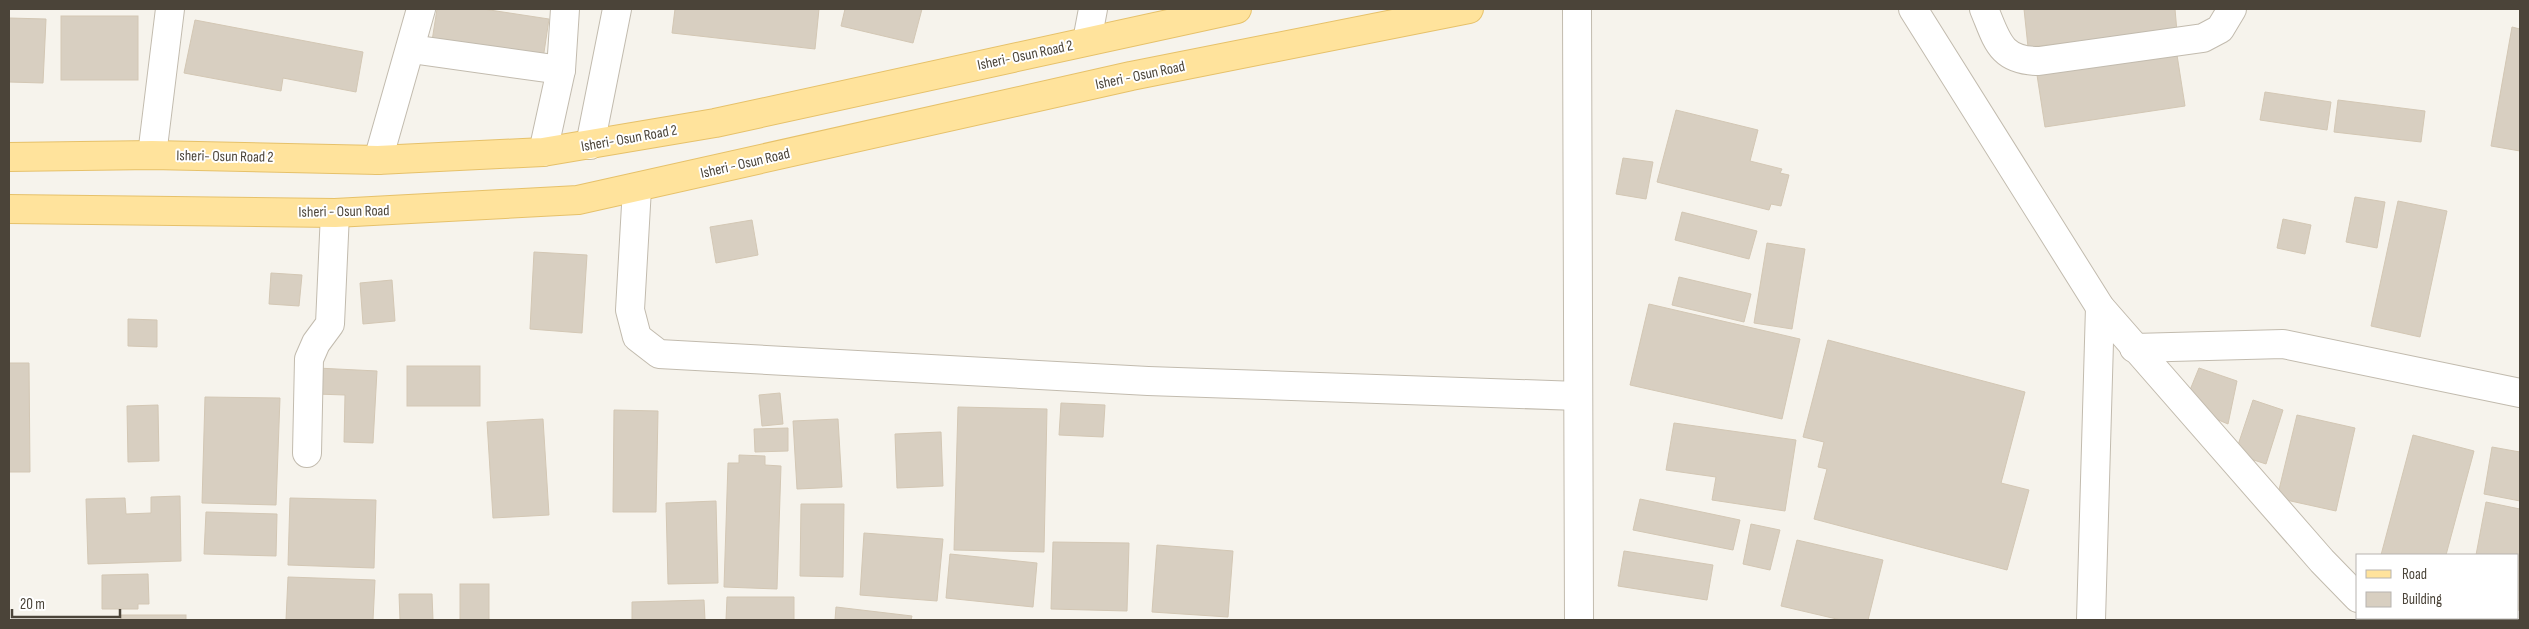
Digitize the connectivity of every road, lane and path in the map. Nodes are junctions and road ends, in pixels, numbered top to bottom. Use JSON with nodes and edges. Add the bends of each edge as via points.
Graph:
{"nodes":[{"id":1,"x":170,"y":9,"type":"edge"},
{"id":2,"x":421,"y":9,"type":"edge"},
{"id":3,"x":565,"y":9,"type":"edge"},
{"id":4,"x":616,"y":9,"type":"edge"},
{"id":5,"x":1093,"y":9,"type":"edge"},
{"id":6,"x":1237,"y":9,"type":"edge"},
{"id":7,"x":1470,"y":9,"type":"edge"},
{"id":8,"x":1577,"y":9,"type":"edge"},
{"id":9,"x":1914,"y":9,"type":"edge"},
{"id":10,"x":1984,"y":9,"type":"edge"},
{"id":11,"x":2232,"y":9,"type":"edge"},
{"id":12,"x":1087,"y":41,"type":"junction"},
{"id":13,"x":411,"y":49,"type":"junction"},
{"id":14,"x":561,"y":70,"type":"junction"},
{"id":15,"x":590,"y":146,"type":"junction"},
{"id":16,"x":543,"y":152,"type":"junction"},
{"id":17,"x":152,"y":154,"type":"junction"},
{"id":18,"x":9,"y":157,"type":"edge"},
{"id":19,"x":378,"y":160,"type":"junction"},
{"id":20,"x":637,"y":188,"type":"junction"},
{"id":21,"x":9,"y":209,"type":"edge"},
{"id":22,"x":335,"y":213,"type":"junction"},
{"id":23,"x":2100,"y":307,"type":"junction"},
{"id":24,"x":2134,"y":348,"type":"junction"},
{"id":25,"x":2520,"y":393,"type":"edge"},
{"id":26,"x":1578,"y":396,"type":"junction"},
{"id":27,"x":307,"y":454,"type":"dead end"},
{"id":28,"x":2356,"y":596,"type":"edge"},
{"id":29,"x":1579,"y":620,"type":"edge"},
{"id":30,"x":2091,"y":620,"type":"edge"}],
"edges":[{"from":1,"to":17,"type":"street"},
{"from":2,"to":13,"type":"street"},
{"from":3,"to":14,"type":"street"},
{"from":4,"to":15,"type":"street"},
{"from":5,"to":12,"type":"street"},
{"from":6,"to":12,"type":"main road","name":"Isheri- Osun Road 2"},
{"from":7,"to":20,"type":"main road","name":"Isheri - Osun Road","via":[[1131,76]]},
{"from":8,"to":26,"type":"street"},
{"from":9,"to":23,"type":"street"},
{"from":10,"to":11,"type":"street","via":[[2001,48],[2021,61],[2203,38],[2220,28]]},
{"from":12,"to":15,"type":"main road","name":"Isheri- Osun Road 2","via":[[715,123]]},
{"from":13,"to":14,"type":"street"},
{"from":13,"to":19,"type":"street"},
{"from":14,"to":16,"type":"street"},
{"from":15,"to":16,"type":"main road","name":"Isheri- Osun Road 2"},
{"from":16,"to":19,"type":"main road","name":"Isheri- Osun Road 2"},
{"from":17,"to":18,"type":"main road","name":"Isheri- Osun Road 2"},
{"from":17,"to":19,"type":"main road","name":"Isheri- Osun Road 2"},
{"from":20,"to":22,"type":"main road","name":"Isheri - Osun Road","via":[[578,200]]},
{"from":20,"to":26,"type":"street","via":[[630,310],[637,338],[659,354],[1148,381]]},
{"from":21,"to":22,"type":"main road","name":"Isheri - Osun Road"},
{"from":22,"to":27,"type":"street","via":[[330,324],[309,359]]},
{"from":23,"to":24,"type":"street"},
{"from":23,"to":30,"type":"street"},
{"from":24,"to":25,"type":"street","via":[[2283,344]]},
{"from":24,"to":28,"type":"street"},
{"from":26,"to":29,"type":"street"}]}
